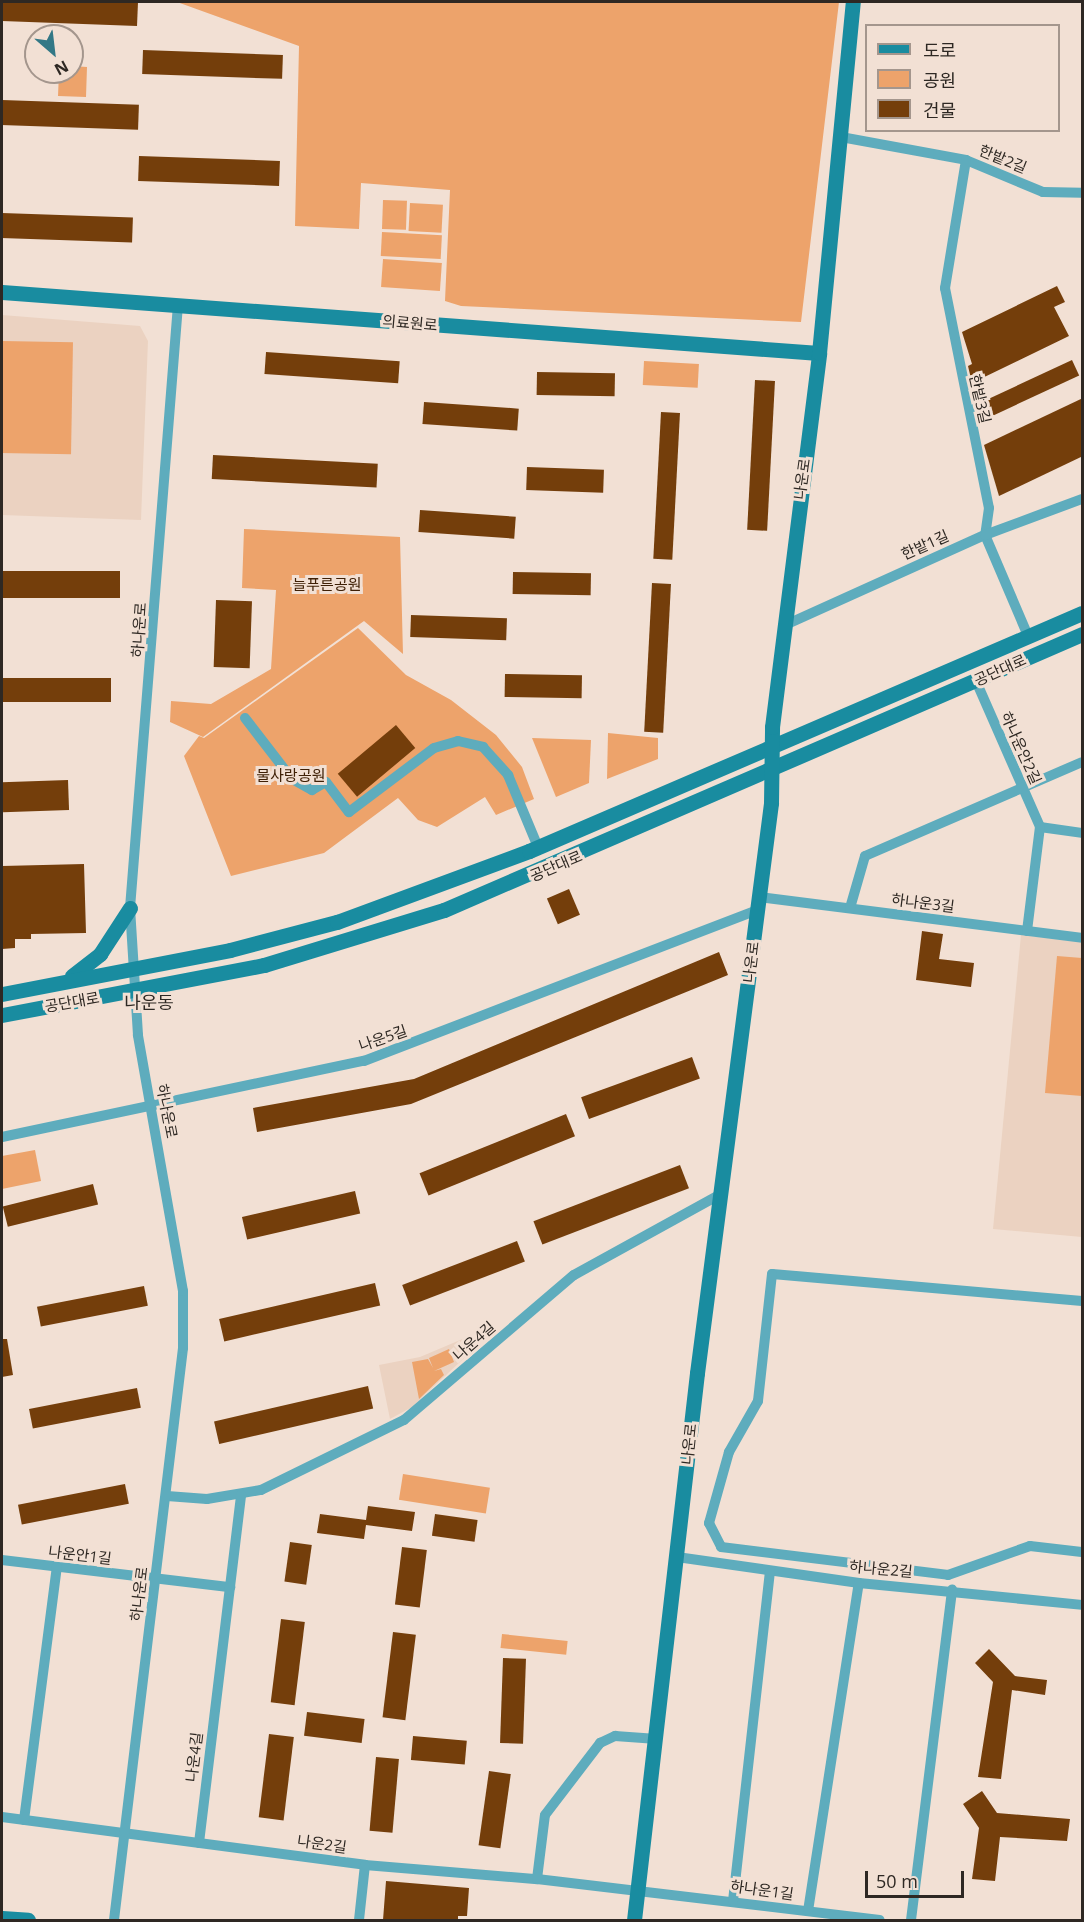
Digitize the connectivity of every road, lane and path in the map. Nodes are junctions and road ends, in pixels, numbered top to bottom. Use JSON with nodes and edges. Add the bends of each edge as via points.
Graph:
{"nodes":[{"id":1,"x":853,"y":2,"type":"edge"},
{"id":2,"x":841,"y":137,"type":"junction"},
{"id":3,"x":966,"y":160,"type":"junction"},
{"id":4,"x":1083,"y":193,"type":"edge"},
{"id":5,"x":2,"y":292,"type":"edge"},
{"id":6,"x":178,"y":305,"type":"junction"},
{"id":7,"x":819,"y":354,"type":"junction"},
{"id":8,"x":1083,"y":499,"type":"edge"},
{"id":9,"x":985,"y":535,"type":"junction"},
{"id":10,"x":1083,"y":613,"type":"edge"},
{"id":11,"x":783,"y":626,"type":"junction"},
{"id":12,"x":1083,"y":634,"type":"edge"},
{"id":13,"x":1028,"y":636,"type":"junction"},
{"id":14,"x":976,"y":681,"type":"junction"},
{"id":15,"x":245,"y":718,"type":"dead end"},
{"id":16,"x":771,"y":748,"type":"junction"},
{"id":17,"x":1083,"y":762,"type":"edge"},
{"id":18,"x":772,"y":770,"type":"junction"},
{"id":19,"x":1022,"y":787,"type":"junction"},
{"id":20,"x":1040,"y":827,"type":"junction"},
{"id":21,"x":1083,"y":833,"type":"edge"},
{"id":22,"x":538,"y":847,"type":"junction"},
{"id":23,"x":758,"y":903,"type":"junction"},
{"id":24,"x":130,"y":908,"type":"junction"},
{"id":25,"x":850,"y":908,"type":"junction"},
{"id":26,"x":1027,"y":931,"type":"junction"},
{"id":27,"x":1083,"y":938,"type":"edge"},
{"id":28,"x":134,"y":967,"type":"junction"},
{"id":29,"x":59,"y":982,"type":"junction"},
{"id":30,"x":2,"y":992,"type":"edge"},
{"id":31,"x":135,"y":992,"type":"junction"},
{"id":32,"x":2,"y":1016,"type":"edge"},
{"id":33,"x":151,"y":1106,"type":"junction"},
{"id":34,"x":2,"y":1137,"type":"edge"},
{"id":35,"x":719,"y":1195,"type":"junction"},
{"id":36,"x":1083,"y":1302,"type":"edge"},
{"id":37,"x":241,"y":1495,"type":"junction"},
{"id":38,"x":167,"y":1496,"type":"junction"},
{"id":39,"x":1083,"y":1552,"type":"edge"},
{"id":40,"x":677,"y":1557,"type":"junction"},
{"id":41,"x":2,"y":1560,"type":"edge"},
{"id":42,"x":57,"y":1567,"type":"junction"},
{"id":43,"x":770,"y":1571,"type":"junction"},
{"id":44,"x":155,"y":1579,"type":"junction"},
{"id":45,"x":859,"y":1583,"type":"junction"},
{"id":46,"x":230,"y":1587,"type":"junction"},
{"id":47,"x":952,"y":1590,"type":"junction"},
{"id":48,"x":1083,"y":1605,"type":"edge"},
{"id":49,"x":657,"y":1739,"type":"junction"},
{"id":50,"x":2,"y":1817,"type":"edge"},
{"id":51,"x":24,"y":1820,"type":"junction"},
{"id":52,"x":127,"y":1832,"type":"junction"},
{"id":53,"x":199,"y":1843,"type":"junction"},
{"id":54,"x":365,"y":1865,"type":"junction"},
{"id":55,"x":537,"y":1879,"type":"junction"},
{"id":56,"x":639,"y":1890,"type":"junction"},
{"id":57,"x":733,"y":1901,"type":"junction"},
{"id":58,"x":808,"y":1911,"type":"junction"},
{"id":59,"x":2,"y":1918,"type":"edge"},
{"id":60,"x":28,"y":1920,"type":"edge"},
{"id":61,"x":114,"y":1920,"type":"edge"},
{"id":62,"x":359,"y":1920,"type":"edge"},
{"id":63,"x":634,"y":1920,"type":"edge"},
{"id":64,"x":880,"y":1920,"type":"edge"},
{"id":65,"x":911,"y":1920,"type":"edge"}],
"edges":[{"from":1,"to":2,"type":"street","name":"나운로"},
{"from":2,"to":3,"type":"street","name":"한밭2길"},
{"from":2,"to":7,"type":"street","name":"나운로"},
{"from":3,"to":4,"type":"street","name":"한밭2길","via":[[1043,192]]},
{"from":3,"to":9,"type":"street","name":"한밭3길","via":[[945,288],[989,508]]},
{"from":5,"to":6,"type":"street","name":"의료원로"},
{"from":6,"to":7,"type":"street","name":"의료원로"},
{"from":6,"to":24,"type":"street","name":"하나운로"},
{"from":7,"to":11,"type":"street","name":"나운로"},
{"from":8,"to":9,"type":"street","name":"한밭1길"},
{"from":9,"to":11,"type":"street","name":"한밭1길"},
{"from":9,"to":13,"type":"street","name":"한밭3길"},
{"from":10,"to":13,"type":"street","name":"공단대로"},
{"from":11,"to":16,"type":"street","name":"나운로"},
{"from":12,"to":14,"type":"street","name":"공단대로"},
{"from":13,"to":16,"type":"street","name":"공단대로"},
{"from":14,"to":18,"type":"street","name":"공단대로"},
{"from":14,"to":19,"type":"street","name":"하나운안2길"},
{"from":15,"to":22,"type":"street","via":[[292,779],[312,790],[326,782],[349,812],[434,748],[458,741],[483,747],[508,775]]},
{"from":16,"to":18,"type":"street","name":"나운로"},
{"from":16,"to":22,"type":"street","name":"공단대로"},
{"from":17,"to":19,"type":"street"},
{"from":18,"to":23,"type":"street","name":"나운로"},
{"from":18,"to":31,"type":"street","name":"공단대로","via":[[444,910],[264,965]]},
{"from":19,"to":20,"type":"street","name":"하나운안2길"},
{"from":19,"to":25,"type":"street","via":[[865,856]]},
{"from":20,"to":21,"type":"street"},
{"from":20,"to":26,"type":"street"},
{"from":22,"to":28,"type":"street","name":"공단대로","via":[[337,922],[230,950]]},
{"from":23,"to":25,"type":"street","name":"하나운3길"},
{"from":23,"to":33,"type":"street","name":"나운5길","via":[[375,1058]]},
{"from":23,"to":35,"type":"street","name":"나운로"},
{"from":24,"to":28,"type":"street","name":"하나운로"},
{"from":24,"to":29,"type":"street","via":[[100,954]]},
{"from":25,"to":26,"type":"street","name":"하나운3길"},
{"from":26,"to":27,"type":"street","name":"하나운3길"},
{"from":28,"to":29,"type":"street","name":"공단대로"},
{"from":28,"to":31,"type":"street","name":"하나운로"},
{"from":29,"to":30,"type":"street","name":"공단대로"},
{"from":31,"to":32,"type":"street","name":"공단대로"},
{"from":31,"to":33,"type":"street","name":"하나운로"},
{"from":33,"to":34,"type":"street","name":"나운5길"},
{"from":33,"to":38,"type":"street","name":"하나운로","via":[[183,1291],[183,1348]]},
{"from":35,"to":37,"type":"street","name":"나운4길","via":[[574,1275],[404,1420],[288,1478]]},
{"from":35,"to":40,"type":"street","name":"나운로"},
{"from":36,"to":39,"type":"street","via":[[772,1274],[758,1401],[729,1452],[709,1523],[721,1547],[948,1575],[1030,1546]]},
{"from":37,"to":38,"type":"street","name":"나운4길","via":[[207,1499]]},
{"from":37,"to":46,"type":"street","name":"나운4길"},
{"from":38,"to":44,"type":"street","name":"하나운로"},
{"from":40,"to":43,"type":"street","name":"하나운2길"},
{"from":40,"to":49,"type":"street","name":"나운로"},
{"from":41,"to":42,"type":"street","name":"나운안1길"},
{"from":42,"to":44,"type":"street","name":"나운안1길"},
{"from":42,"to":51,"type":"street"},
{"from":43,"to":45,"type":"street","name":"하나운2길"},
{"from":43,"to":57,"type":"street"},
{"from":44,"to":46,"type":"street","name":"나운안1길"},
{"from":44,"to":52,"type":"street","name":"하나운로"},
{"from":45,"to":47,"type":"street","name":"하나운2길"},
{"from":45,"to":58,"type":"street"},
{"from":46,"to":53,"type":"street","name":"나운4길"},
{"from":47,"to":48,"type":"street","name":"하나운2길"},
{"from":47,"to":65,"type":"street"},
{"from":49,"to":55,"type":"street","via":[[615,1736],[600,1743],[545,1815]]},
{"from":49,"to":56,"type":"street","name":"나운로"},
{"from":50,"to":51,"type":"street","name":"나운2길"},
{"from":51,"to":52,"type":"street","name":"나운2길"},
{"from":52,"to":53,"type":"street","name":"나운2길"},
{"from":52,"to":61,"type":"street","name":"하나운로"},
{"from":53,"to":54,"type":"street","name":"나운2길"},
{"from":54,"to":55,"type":"street","name":"나운2길"},
{"from":54,"to":62,"type":"street"},
{"from":55,"to":56,"type":"street","name":"나운2길"},
{"from":56,"to":57,"type":"street","name":"하나운1길"},
{"from":56,"to":63,"type":"street","name":"나운로"},
{"from":57,"to":58,"type":"street","name":"하나운1길"},
{"from":58,"to":64,"type":"street","name":"하나운1길"},
{"from":59,"to":60,"type":"street"}]}
